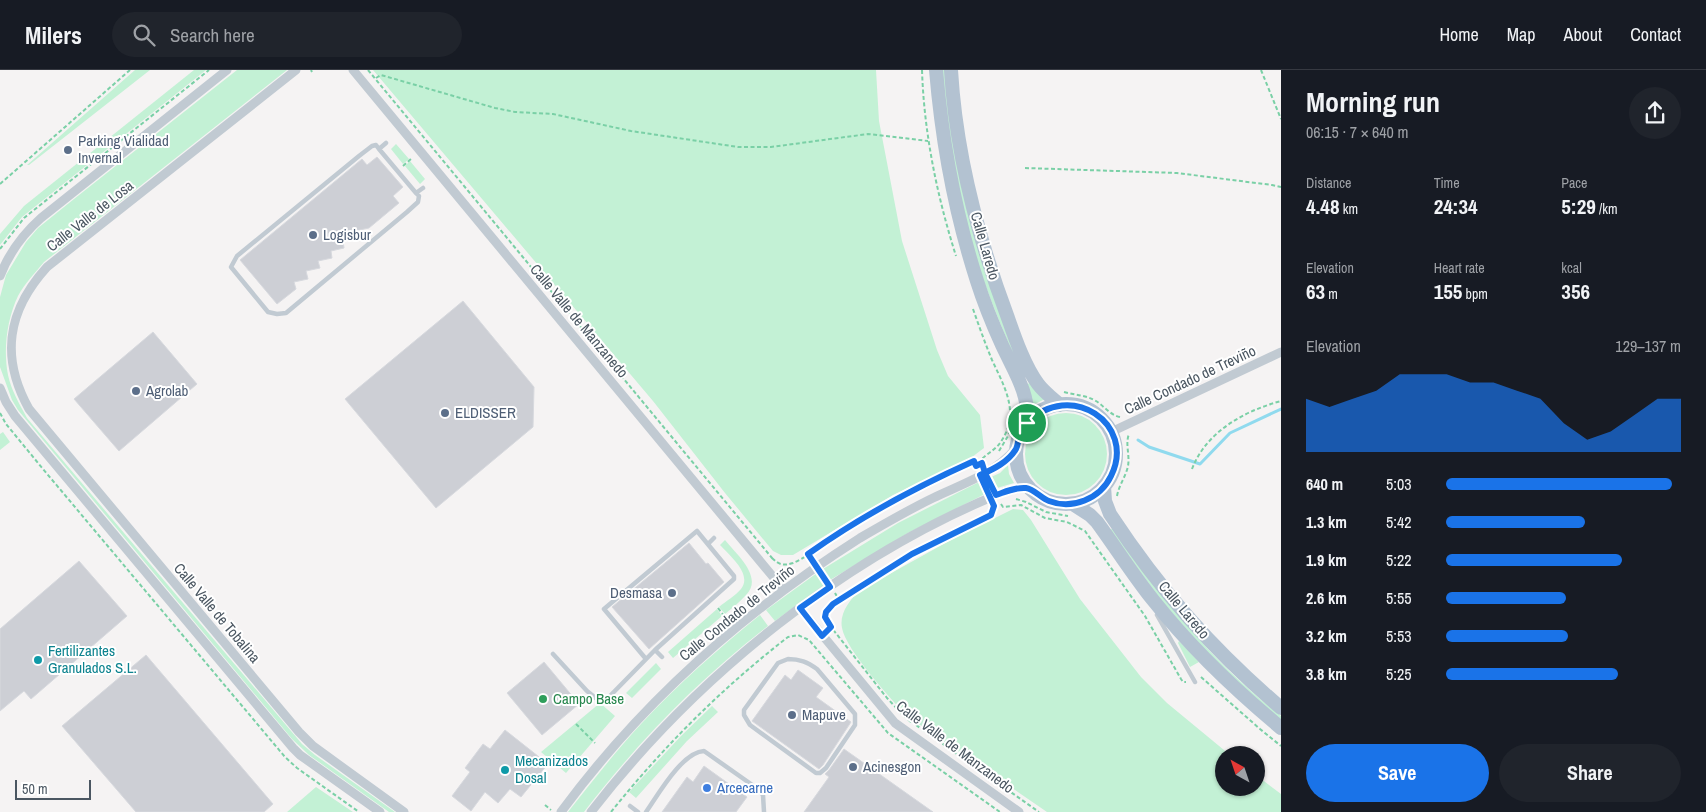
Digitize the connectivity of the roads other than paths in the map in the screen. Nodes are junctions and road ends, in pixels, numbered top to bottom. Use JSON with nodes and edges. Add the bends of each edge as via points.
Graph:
{"nodes":[{"id":1,"x":226,"y":70,"type":"edge"},
{"id":2,"x":296,"y":70,"type":"edge"},
{"id":3,"x":353,"y":70,"type":"edge"},
{"id":4,"x":936,"y":70,"type":"edge"},
{"id":5,"x":951,"y":70,"type":"edge"},
{"id":6,"x":386,"y":143,"type":"dead end"},
{"id":7,"x":379,"y":149,"type":"junction"},
{"id":8,"x":423,"y":188,"type":"dead end"},
{"id":9,"x":416,"y":193,"type":"junction"},
{"id":10,"x":0,"y":276,"type":"edge"},
{"id":11,"x":1281,"y":352,"type":"edge"},
{"id":12,"x":0,"y":388,"type":"edge"},
{"id":13,"x":1060,"y":405,"type":"junction"},
{"id":14,"x":29,"y":409,"type":"joint"},
{"id":15,"x":1021,"y":420,"type":"junction"},
{"id":16,"x":1111,"y":432,"type":"junction"},
{"id":17,"x":1016,"y":448,"type":"junction"},
{"id":18,"x":1104,"y":486,"type":"junction"},
{"id":19,"x":1030,"y":489,"type":"junction"},
{"id":20,"x":1072,"y":510,"type":"junction"},
{"id":21,"x":714,"y":538,"type":"dead end"},
{"id":22,"x":708,"y":544,"type":"junction"},
{"id":23,"x":1140,"y":583,"type":"junction"},
{"id":24,"x":784,"y":590,"type":"junction"},
{"id":25,"x":800,"y":608,"type":"junction"},
{"id":26,"x":655,"y":650,"type":"junction"},
{"id":27,"x":553,"y":654,"type":"dead end"},
{"id":28,"x":662,"y":657,"type":"dead end"},
{"id":29,"x":646,"y":659,"type":"junction"},
{"id":30,"x":1194,"y":680,"type":"road end"},
{"id":31,"x":606,"y":700,"type":"junction"},
{"id":32,"x":620,"y":700,"type":"dead end"},
{"id":33,"x":849,"y":704,"type":"joint"},
{"id":34,"x":1281,"y":708,"type":"edge"},
{"id":35,"x":1281,"y":728,"type":"edge"},
{"id":36,"x":630,"y":806,"type":"dead end"},
{"id":37,"x":380,"y":812,"type":"edge"},
{"id":38,"x":404,"y":812,"type":"edge"},
{"id":39,"x":561,"y":812,"type":"edge"},
{"id":40,"x":591,"y":812,"type":"edge"},
{"id":41,"x":638,"y":812,"type":"edge"},
{"id":42,"x":646,"y":812,"type":"edge"},
{"id":43,"x":764,"y":812,"type":"edge"},
{"id":44,"x":1019,"y":812,"type":"edge"}],
"edges":[{"from":1,"to":10,"type":"street","name":"Calle Valle de Losa","via":[[31,227],[17,244]]},
{"from":2,"to":14,"type":"street","name":"Calle Valle de Losa","via":[[47,267],[33,283],[19,306],[10,351],[18,389]]},
{"from":3,"to":24,"type":"street","name":"Calle Valle de Manzanedo"},
{"from":4,"to":15,"type":"main road","name":"Calle Laredo","via":[[943,136],[966,246],[999,338],[1027,400],[1028,412]]},
{"from":5,"to":13,"type":"main road","name":"Calle Laredo","via":[[961,152],[990,269],[1033,376]]},
{"from":6,"to":7,"type":"lane"},
{"from":7,"to":9,"type":"lane"},
{"from":7,"to":9,"type":"lane","via":[[372,146],[358,156],[237,256],[231,267],[268,312],[286,313],[418,202]]},
{"from":8,"to":9,"type":"lane"},
{"from":11,"to":16,"type":"street","name":"Calle Condado de Treviño"},
{"from":12,"to":37,"type":"street","name":"Calle Valle de Tobalina","via":[[15,416],[293,748]]},
{"from":13,"to":15,"type":"main road"},
{"from":13,"to":16,"type":"main road","via":[[1070,404],[1090,410]]},
{"from":14,"to":38,"type":"street","name":"Calle Valle de Tobalina","via":[[299,732],[313,746]]},
{"from":15,"to":17,"type":"main road"},
{"from":16,"to":18,"type":"main road","via":[[1115,443],[1115,466]]},
{"from":17,"to":19,"type":"main road","via":[[1018,470]]},
{"from":17,"to":24,"type":"street","name":"Calle Condado de Treviño","via":[[1000,465],[898,516]]},
{"from":18,"to":20,"type":"main road"},
{"from":18,"to":34,"type":"main road","name":"Calle Laredo","via":[[1110,514],[1162,586],[1199,631]]},
{"from":19,"to":20,"type":"main road","via":[[1039,497]]},
{"from":19,"to":25,"type":"street","via":[[1015,489],[916,534]]},
{"from":20,"to":23,"type":"main road","name":"Calle Laredo","via":[[1090,515],[1097,522]]},
{"from":21,"to":22,"type":"lane"},
{"from":22,"to":26,"type":"lane","via":[[734,579]]},
{"from":22,"to":29,"type":"lane","via":[[697,531],[604,610]]},
{"from":23,"to":30,"type":"lane"},
{"from":23,"to":35,"type":"main road","name":"Calle Laredo","via":[[1212,667]]},
{"from":24,"to":39,"type":"street","name":"Calle Condado de Treviño","via":[[698,660],[640,717]]},
{"from":25,"to":40,"type":"street","via":[[730,664],[659,733]]},
{"from":25,"to":44,"type":"street","name":"Calle Valle de Manzanedo","via":[[895,723]]},
{"from":26,"to":28,"type":"lane"},
{"from":26,"to":29,"type":"lane"},
{"from":27,"to":31,"type":"lane","via":[[587,691],[598,700]]},
{"from":29,"to":31,"type":"lane"},
{"from":31,"to":32,"type":"lane"},
{"from":33,"to":33,"type":"lane","via":[[817,669],[799,659],[788,659],[778,663],[744,710],[744,715],[750,725],[820,773],[855,725],[855,714]]},
{"from":36,"to":41,"type":"lane"},
{"from":42,"to":43,"type":"lane","via":[[686,758],[697,752],[704,752],[758,789],[763,795]]}]}
